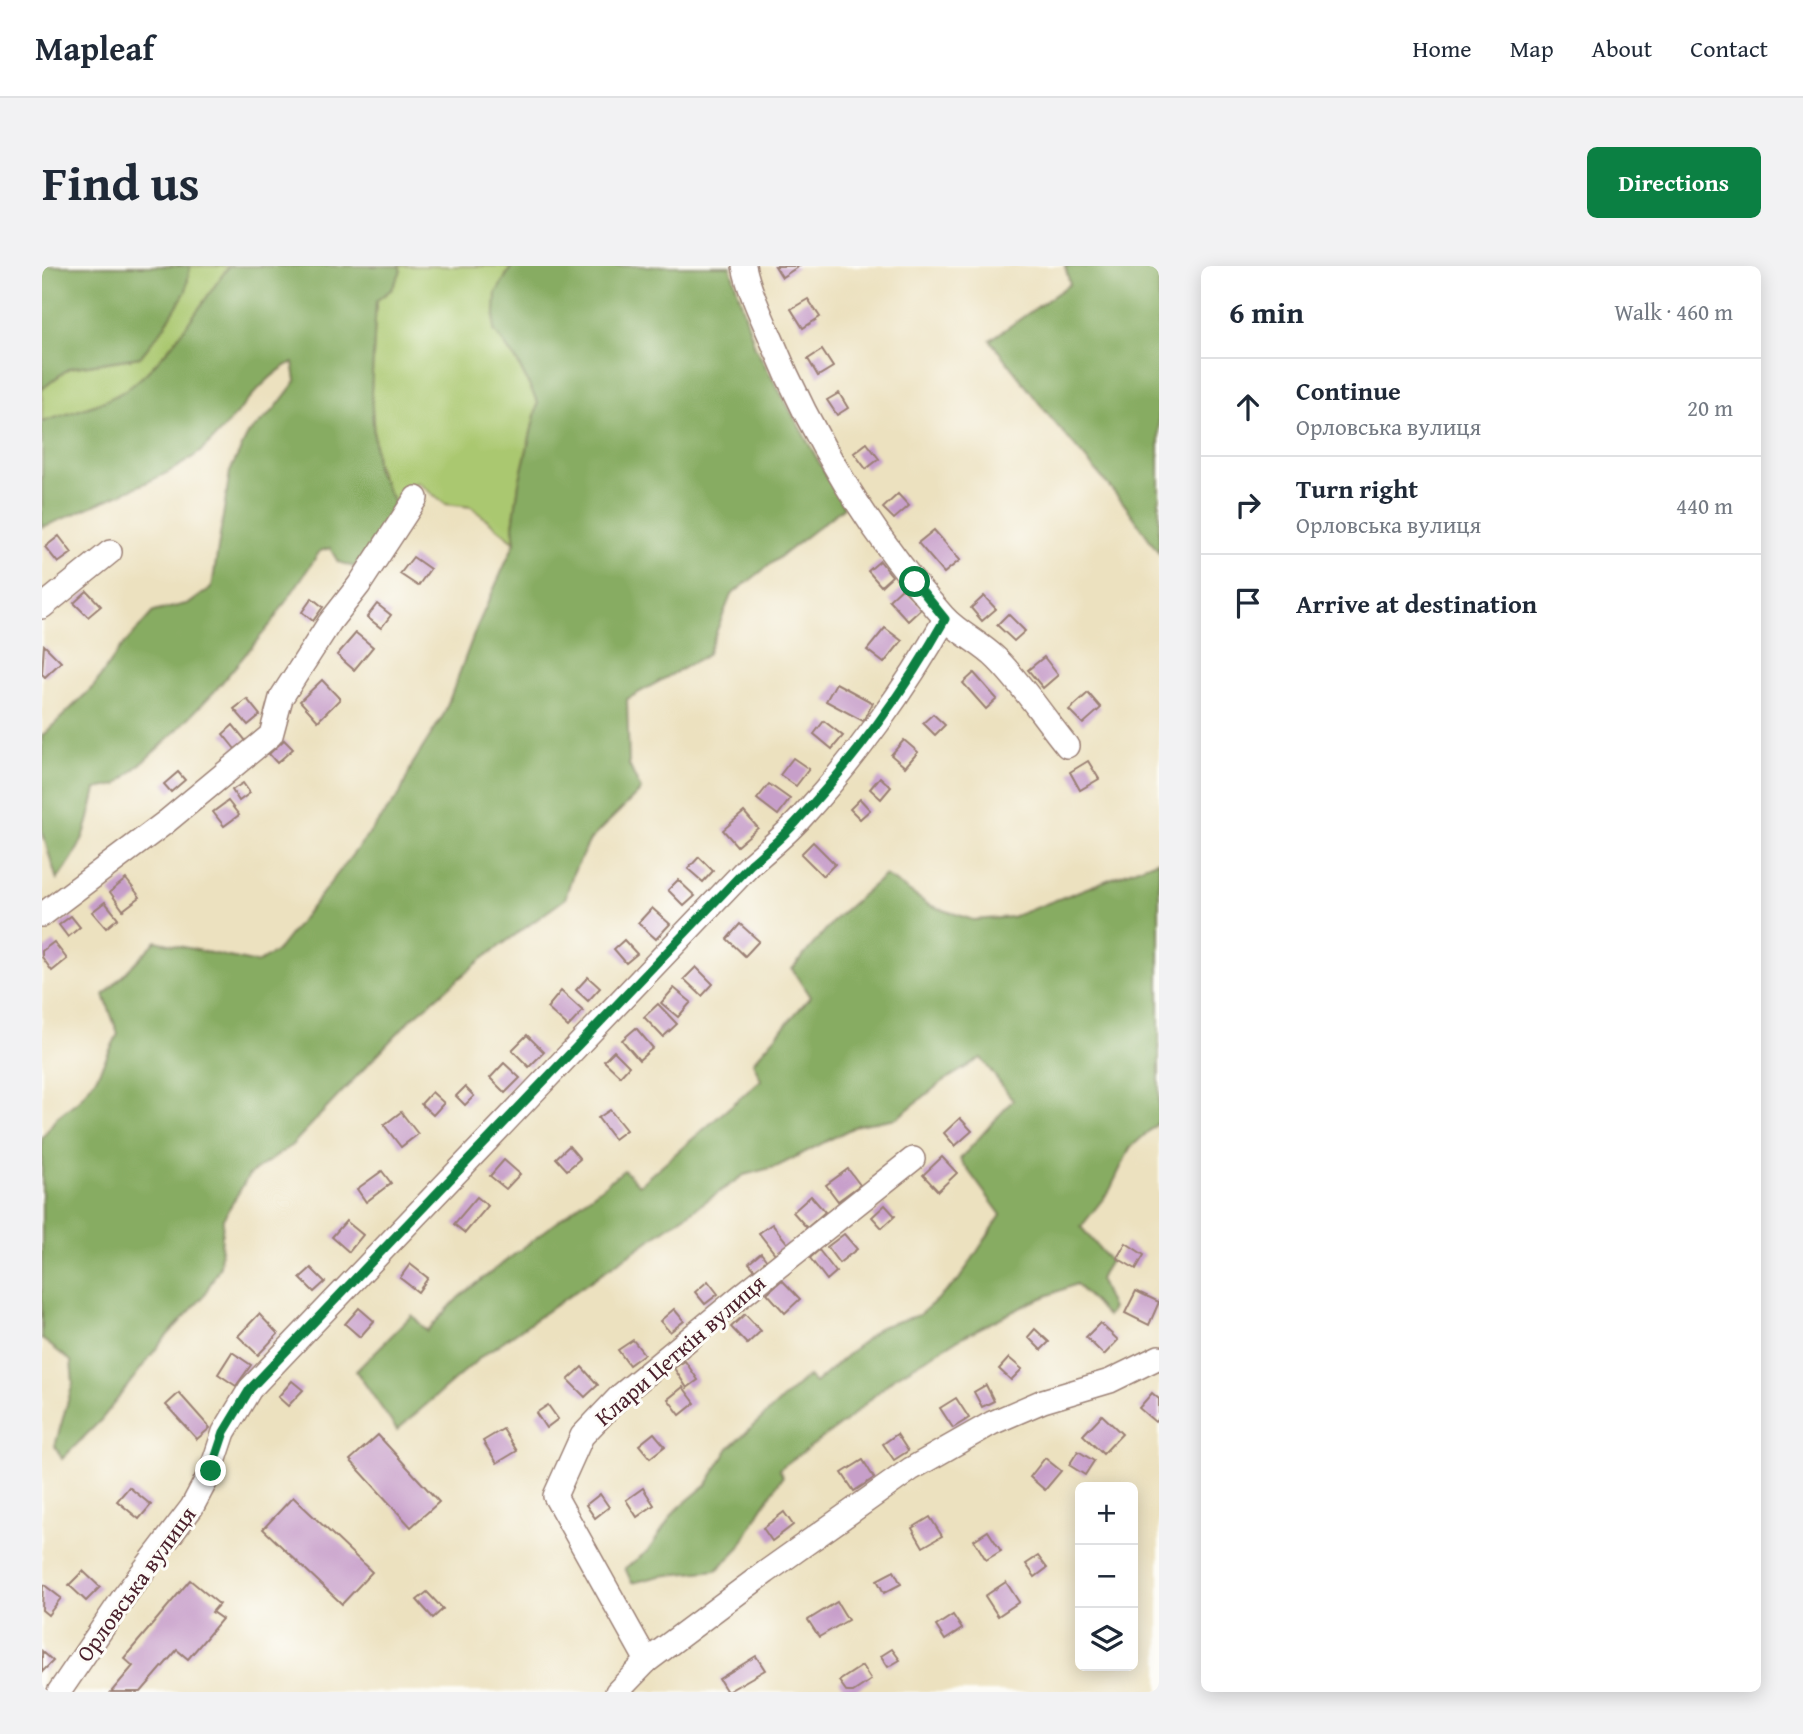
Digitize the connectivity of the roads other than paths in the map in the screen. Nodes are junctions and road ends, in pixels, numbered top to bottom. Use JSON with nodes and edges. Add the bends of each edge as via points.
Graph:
{"nodes":[{"id":1,"x":744,"y":266,"type":"edge"},
{"id":2,"x":416,"y":498,"type":"dead end"},
{"id":3,"x":110,"y":552,"type":"dead end"},
{"id":4,"x":42,"y":607,"type":"edge"},
{"id":5,"x":945,"y":619,"type":"junction"},
{"id":6,"x":1067,"y":746,"type":"dead end"},
{"id":7,"x":42,"y":915,"type":"edge"},
{"id":8,"x":913,"y":1159,"type":"dead end"},
{"id":9,"x":1159,"y":1357,"type":"edge"},
{"id":10,"x":647,"y":1661,"type":"junction"},
{"id":11,"x":59,"y":1692,"type":"edge"},
{"id":12,"x":617,"y":1692,"type":"edge"}],
"edges":[{"from":1,"to":5,"type":"street","via":[[778,357],[829,460]]},
{"from":2,"to":7,"type":"street","via":[[281,698],[271,735],[166,822]]},
{"from":3,"to":4,"type":"street"},
{"from":5,"to":6,"type":"street","via":[[996,659]]},
{"from":5,"to":11,"type":"street","name":"Орловська вулиця","via":[[862,744],[798,820],[250,1389],[224,1432],[192,1507]]},
{"from":8,"to":10,"type":"street","name":"Клари Цеткін вулиця","via":[[621,1395],[582,1436],[555,1496]]},
{"from":9,"to":10,"type":"street","via":[[1110,1381],[1043,1401],[992,1423],[911,1469]]},
{"from":10,"to":12,"type":"street"}]}
